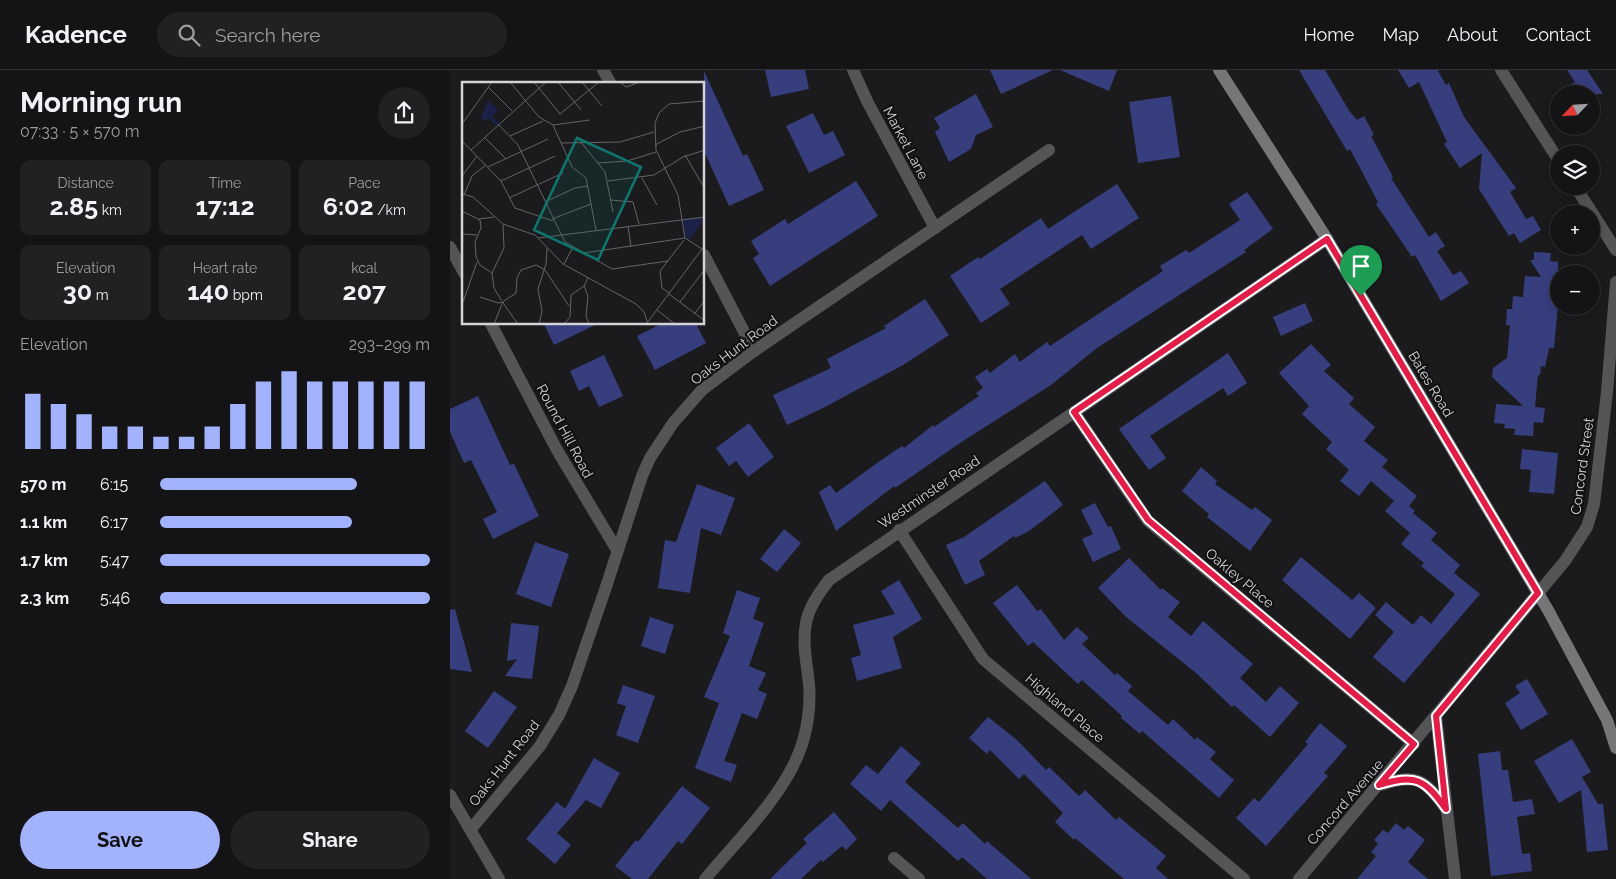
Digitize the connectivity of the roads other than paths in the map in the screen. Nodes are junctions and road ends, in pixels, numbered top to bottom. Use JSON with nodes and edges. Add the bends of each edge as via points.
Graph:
{"nodes":[{"id":1,"x":603,"y":70,"type":"edge"},
{"id":2,"x":853,"y":70,"type":"edge"},
{"id":3,"x":1219,"y":70,"type":"edge"},
{"id":4,"x":1501,"y":70,"type":"edge"},
{"id":5,"x":611,"y":82,"type":"edge"},
{"id":6,"x":1550,"y":147,"type":"edge"},
{"id":7,"x":1049,"y":150,"type":"dead end"},
{"id":8,"x":1581,"y":195,"type":"edge"},
{"id":9,"x":935,"y":228,"type":"junction"},
{"id":10,"x":1327,"y":239,"type":"junction"},
{"id":11,"x":450,"y":247,"type":"edge"},
{"id":12,"x":1616,"y":250,"type":"edge"},
{"id":13,"x":705,"y":258,"type":"edge"},
{"id":14,"x":462,"y":269,"type":"edge"},
{"id":15,"x":1616,"y":282,"type":"edge"},
{"id":16,"x":491,"y":325,"type":"edge"},
{"id":17,"x":754,"y":351,"type":"junction"},
{"id":18,"x":1612,"y":392,"type":"edge"},
{"id":19,"x":1074,"y":412,"type":"junction"},
{"id":20,"x":899,"y":530,"type":"junction"},
{"id":21,"x":617,"y":550,"type":"junction"},
{"id":22,"x":1538,"y":593,"type":"junction"},
{"id":23,"x":1436,"y":716,"type":"junction"},
{"id":24,"x":1611,"y":725,"type":"edge"},
{"id":25,"x":1414,"y":744,"type":"junction"},
{"id":26,"x":1616,"y":748,"type":"edge"},
{"id":27,"x":1379,"y":785,"type":"junction"},
{"id":28,"x":450,"y":795,"type":"edge"},
{"id":29,"x":1446,"y":809,"type":"junction"},
{"id":30,"x":471,"y":829,"type":"junction"},
{"id":31,"x":894,"y":858,"type":"dead end"},
{"id":32,"x":499,"y":879,"type":"edge"},
{"id":33,"x":705,"y":879,"type":"edge"},
{"id":34,"x":919,"y":879,"type":"edge"},
{"id":35,"x":1244,"y":879,"type":"edge"},
{"id":36,"x":1298,"y":879,"type":"edge"},
{"id":37,"x":1455,"y":879,"type":"edge"}],
"edges":[{"from":1,"to":5,"type":"street"},
{"from":2,"to":9,"type":"street","name":"Market Lane"},
{"from":3,"to":10,"type":"street","name":"Bates Road"},
{"from":4,"to":6,"type":"street"},
{"from":7,"to":9,"type":"street","name":"Oaks Hunt Road"},
{"from":8,"to":12,"type":"street"},
{"from":9,"to":17,"type":"street","name":"Oaks Hunt Road"},
{"from":10,"to":19,"type":"street","name":"Westminster Road"},
{"from":10,"to":22,"type":"street","name":"Bates Road"},
{"from":11,"to":14,"type":"street"},
{"from":13,"to":17,"type":"street"},
{"from":15,"to":18,"type":"street","name":"Concord Street"},
{"from":16,"to":21,"type":"street","name":"Round Hill Road","via":[[579,489]]},
{"from":17,"to":21,"type":"street","name":"Oaks Hunt Road","via":[[702,390],[672,423],[650,458]]},
{"from":18,"to":22,"type":"street","name":"Concord Street","via":[[1594,504],[1587,527],[1578,544]]},
{"from":19,"to":20,"type":"street","name":"Westminster Road"},
{"from":19,"to":25,"type":"street","name":"Oakley Place","via":[[1148,520]]},
{"from":20,"to":33,"type":"street","name":"Westminster Road","via":[[837,573],[816,599],[806,622],[808,714],[799,755],[780,788]]},
{"from":20,"to":35,"type":"street","name":"Highland Place","via":[[983,659]]},
{"from":21,"to":30,"type":"street","name":"Oaks Hunt Road","via":[[559,715],[540,746]]},
{"from":22,"to":23,"type":"street","name":"Concord Street"},
{"from":22,"to":24,"type":"street","name":"Bates Road"},
{"from":23,"to":25,"type":"street","name":"Concord Street"},
{"from":23,"to":29,"type":"street"},
{"from":24,"to":26,"type":"street","name":"Bates Road"},
{"from":25,"to":27,"type":"street","name":"Concord Avenue"},
{"from":27,"to":29,"type":"street","via":[[1399,779],[1416,779],[1430,788]]},
{"from":27,"to":36,"type":"street","name":"Concord Avenue"},
{"from":28,"to":30,"type":"street"},
{"from":29,"to":37,"type":"street"},
{"from":30,"to":32,"type":"street"},
{"from":31,"to":34,"type":"street"}]}
